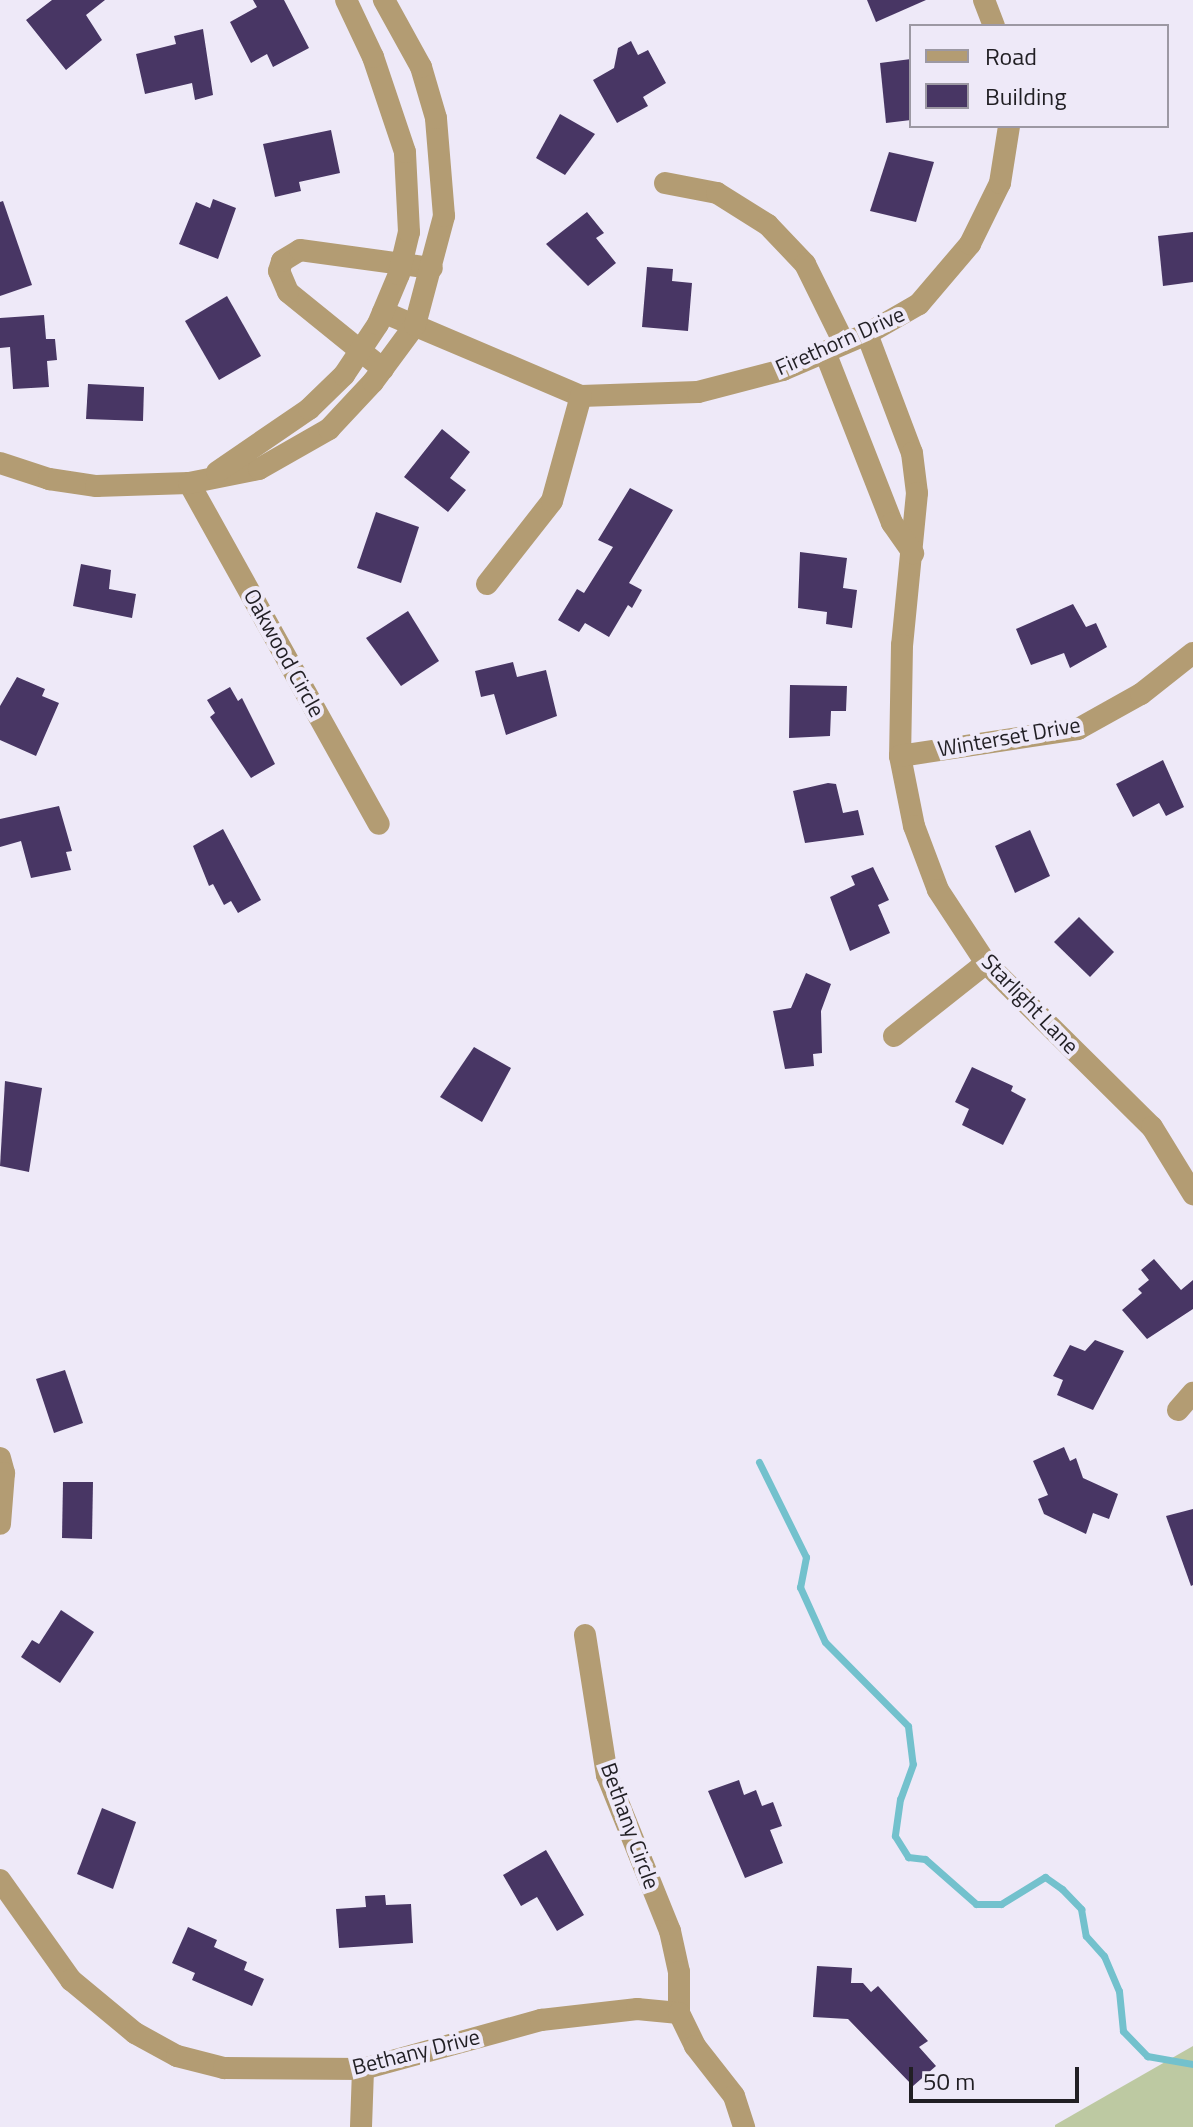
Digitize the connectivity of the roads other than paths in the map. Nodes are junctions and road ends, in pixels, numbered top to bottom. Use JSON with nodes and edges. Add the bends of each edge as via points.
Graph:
{"nodes":[{"id":1,"x":346,"y":0,"type":"edge"},
{"id":2,"x":384,"y":0,"type":"edge"},
{"id":3,"x":984,"y":0,"type":"edge"},
{"id":4,"x":993,"y":24,"type":"edge"},
{"id":5,"x":1009,"y":128,"type":"edge"},
{"id":6,"x":665,"y":183,"type":"dead end"},
{"id":7,"x":402,"y":262,"type":"junction"},
{"id":8,"x":432,"y":268,"type":"junction"},
{"id":9,"x":383,"y":312,"type":"junction"},
{"id":10,"x":415,"y":325,"type":"junction"},
{"id":11,"x":867,"y":334,"type":"junction"},
{"id":12,"x":834,"y":348,"type":"junction"},
{"id":13,"x":360,"y":351,"type":"junction"},
{"id":14,"x":383,"y":369,"type":"junction"},
{"id":15,"x":581,"y":396,"type":"junction"},
{"id":16,"x":0,"y":463,"type":"edge"},
{"id":17,"x":199,"y":480,"type":"junction"},
{"id":18,"x":913,"y":553,"type":"junction"},
{"id":19,"x":487,"y":584,"type":"dead end"},
{"id":20,"x":1193,"y":653,"type":"edge"},
{"id":21,"x":900,"y":756,"type":"junction"},
{"id":22,"x":379,"y":824,"type":"dead end"},
{"id":23,"x":986,"y":963,"type":"junction"},
{"id":24,"x":894,"y":1036,"type":"dead end"},
{"id":25,"x":1193,"y":1194,"type":"edge"},
{"id":26,"x":0,"y":1458,"type":"edge"},
{"id":27,"x":0,"y":1524,"type":"edge"},
{"id":28,"x":585,"y":1635,"type":"dead end"},
{"id":29,"x":0,"y":1880,"type":"edge"},
{"id":30,"x":679,"y":2013,"type":"junction"},
{"id":31,"x":363,"y":2069,"type":"junction"},
{"id":32,"x":361,"y":2127,"type":"edge"},
{"id":33,"x":744,"y":2127,"type":"edge"}],
"edges":[{"from":1,"to":7,"type":"street","via":[[373,57],[405,152],[409,232]]},
{"from":2,"to":8,"type":"street","via":[[421,67],[436,118],[444,216]]},
{"from":3,"to":4,"type":"street"},
{"from":5,"to":11,"type":"street","name":"Firethorn Drive","via":[[1000,183],[970,244],[919,304]]},
{"from":6,"to":12,"type":"street","via":[[717,193],[768,225],[805,264]]},
{"from":7,"to":8,"type":"street"},
{"from":7,"to":9,"type":"street"},
{"from":7,"to":13,"type":"street","via":[[300,250],[282,261],[279,271],[288,292]]},
{"from":8,"to":10,"type":"street"},
{"from":9,"to":10,"type":"street","name":"Firethorn Drive"},
{"from":9,"to":13,"type":"street"},
{"from":10,"to":14,"type":"street"},
{"from":10,"to":15,"type":"street","name":"Firethorn Drive"},
{"from":11,"to":12,"type":"street","name":"Firethorn Drive"},
{"from":11,"to":18,"type":"street","name":"Starlight Lane","via":[[912,453],[917,493]]},
{"from":12,"to":15,"type":"street","name":"Firethorn Drive","via":[[698,392]]},
{"from":12,"to":18,"type":"street","via":[[892,523]]},
{"from":13,"to":14,"type":"street"},
{"from":13,"to":17,"type":"street","via":[[309,409]]},
{"from":14,"to":17,"type":"street","via":[[329,429],[259,469]]},
{"from":15,"to":19,"type":"street","via":[[552,501]]},
{"from":16,"to":17,"type":"street","via":[[49,479],[96,486]]},
{"from":17,"to":22,"type":"street","name":"Oakwood Circle"},
{"from":18,"to":21,"type":"street","name":"Starlight Lane","via":[[902,645]]},
{"from":20,"to":21,"type":"street","name":"Winterset Drive","via":[[1141,694],[1078,729]]},
{"from":21,"to":23,"type":"street","name":"Starlight Lane","via":[[914,826],[938,890]]},
{"from":23,"to":24,"type":"street"},
{"from":23,"to":25,"type":"street","name":"Starlight Lane","via":[[1152,1127]]},
{"from":26,"to":27,"type":"street"},
{"from":28,"to":30,"type":"street","name":"Bethany Circle","via":[[607,1775],[670,1931],[679,1972]]},
{"from":29,"to":31,"type":"street","name":"Bethany Drive","via":[[71,1980],[135,2033],[177,2056],[224,2068]]},
{"from":30,"to":31,"type":"street","name":"Bethany Drive","via":[[637,2009],[541,2020]]},
{"from":30,"to":33,"type":"street","via":[[695,2046],[734,2096]]},
{"from":31,"to":32,"type":"street"}]}
